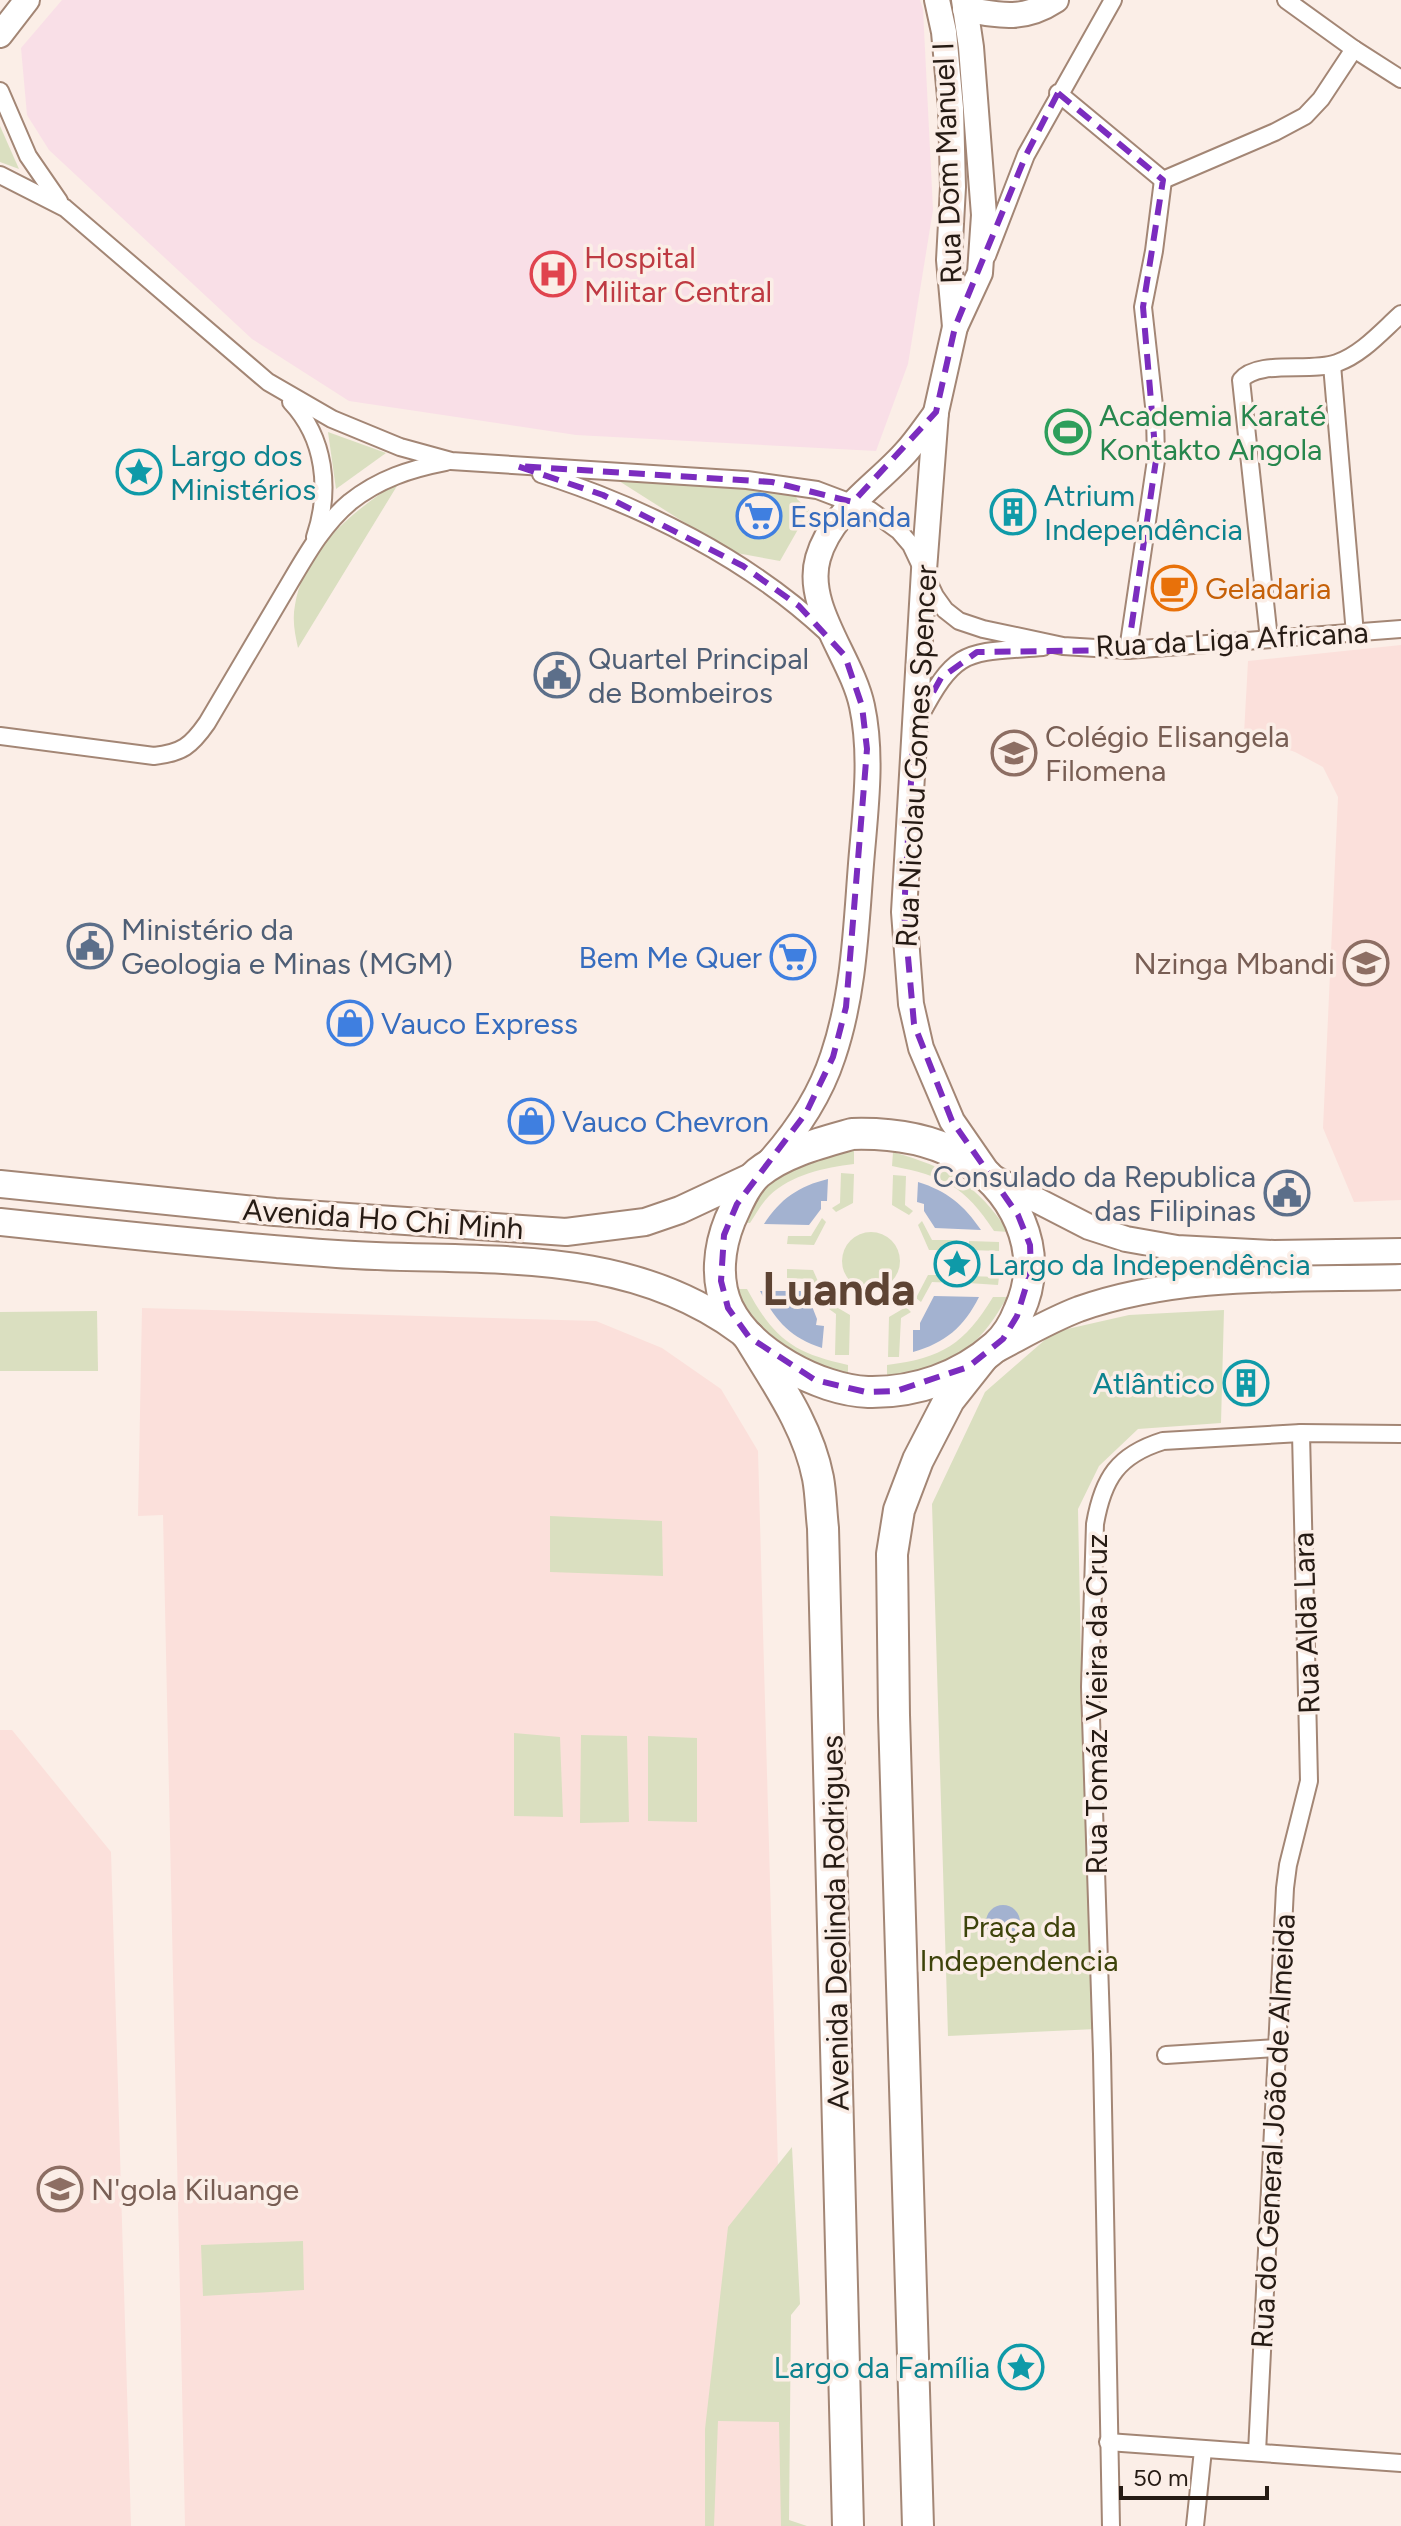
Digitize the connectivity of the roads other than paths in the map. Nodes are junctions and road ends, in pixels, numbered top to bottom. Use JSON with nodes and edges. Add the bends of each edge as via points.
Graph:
{"nodes":[{"id":1,"x":27,"y":0,"type":"edge"},
{"id":2,"x":937,"y":0,"type":"edge"},
{"id":3,"x":1056,"y":0,"type":"edge"},
{"id":4,"x":1113,"y":0,"type":"edge"},
{"id":5,"x":1286,"y":0,"type":"edge"},
{"id":6,"x":965,"y":4,"type":"edge"},
{"id":7,"x":0,"y":35,"type":"edge"},
{"id":8,"x":1354,"y":49,"type":"junction"},
{"id":9,"x":1401,"y":79,"type":"edge"},
{"id":10,"x":0,"y":91,"type":"edge"},
{"id":11,"x":1058,"y":93,"type":"junction"},
{"id":12,"x":0,"y":175,"type":"edge"},
{"id":13,"x":1163,"y":180,"type":"junction"},
{"id":14,"x":65,"y":208,"type":"junction"},
{"id":15,"x":980,"y":273,"type":"junction"},
{"id":16,"x":1401,"y":314,"type":"edge"},
{"id":17,"x":955,"y":327,"type":"junction"},
{"id":18,"x":1332,"y":365,"type":"junction"},
{"id":19,"x":268,"y":382,"type":"junction"},
{"id":20,"x":936,"y":412,"type":"junction"},
{"id":21,"x":451,"y":461,"type":"junction"},
{"id":22,"x":517,"y":466,"type":"junction"},
{"id":23,"x":853,"y":502,"type":"junction"},
{"id":24,"x":311,"y":548,"type":"junction"},
{"id":25,"x":924,"y":570,"type":"junction"},
{"id":26,"x":1401,"y":629,"type":"edge"},
{"id":27,"x":1355,"y":634,"type":"junction"},
{"id":28,"x":833,"y":638,"type":"junction"},
{"id":29,"x":1269,"y":639,"type":"junction"},
{"id":30,"x":1063,"y":646,"type":"junction"},
{"id":31,"x":1128,"y":650,"type":"junction"},
{"id":32,"x":914,"y":726,"type":"junction"},
{"id":33,"x":0,"y":736,"type":"edge"},
{"id":34,"x":757,"y":1174,"type":"junction"},
{"id":35,"x":990,"y":1176,"type":"junction"},
{"id":36,"x":0,"y":1184,"type":"edge"},
{"id":37,"x":0,"y":1222,"type":"edge"},
{"id":38,"x":1401,"y":1251,"type":"edge"},
{"id":39,"x":1401,"y":1277,"type":"edge"},
{"id":40,"x":749,"y":1337,"type":"junction"},
{"id":41,"x":983,"y":1357,"type":"junction"},
{"id":42,"x":1301,"y":1433,"type":"junction"},
{"id":43,"x":1401,"y":1434,"type":"edge"},
{"id":44,"x":1302,"y":1811,"type":"joint"},
{"id":45,"x":1277,"y":2048,"type":"junction"},
{"id":46,"x":1166,"y":2055,"type":"dead end"},
{"id":47,"x":1108,"y":2442,"type":"junction"},
{"id":48,"x":1203,"y":2450,"type":"junction"},
{"id":49,"x":1257,"y":2452,"type":"junction"},
{"id":50,"x":1401,"y":2463,"type":"edge"},
{"id":51,"x":848,"y":2526,"type":"edge"},
{"id":52,"x":918,"y":2526,"type":"edge"},
{"id":53,"x":1111,"y":2526,"type":"edge"},
{"id":54,"x":1195,"y":2526,"type":"edge"}],
"edges":[{"from":1,"to":7,"type":"street"},
{"from":2,"to":17,"type":"street","name":"Rua Dom Manuel I","via":[[951,108],[949,260]]},
{"from":3,"to":6,"type":"street","via":[[1032,14],[1016,16]]},
{"from":4,"to":11,"type":"street","name":"Rua Nicolau Gomes Spencer"},
{"from":5,"to":8,"type":"street"},
{"from":6,"to":15,"type":"street","name":"Rua Dom Manuel I","via":[[981,158]]},
{"from":8,"to":9,"type":"street"},
{"from":8,"to":13,"type":"street","via":[[1305,116]]},
{"from":10,"to":14,"type":"street","via":[[28,156]]},
{"from":11,"to":13,"type":"street"},
{"from":11,"to":15,"type":"street","name":"Rua Nicolau Gomes Spencer","via":[[1026,155]]},
{"from":12,"to":14,"type":"street"},
{"from":13,"to":31,"type":"street","via":[[1143,307],[1156,460]]},
{"from":14,"to":19,"type":"street"},
{"from":15,"to":17,"type":"street","name":"Rua Nicolau Gomes Spencer"},
{"from":16,"to":18,"type":"street","via":[[1359,352]]},
{"from":17,"to":20,"type":"street","name":"Rua Nicolau Gomes Spencer"},
{"from":18,"to":27,"type":"street"},
{"from":18,"to":29,"type":"street","via":[[1254,370],[1241,380]]},
{"from":19,"to":21,"type":"street","via":[[377,439]]},
{"from":19,"to":24,"type":"street","via":[[304,415],[321,459],[322,503]]},
{"from":20,"to":23,"type":"street","name":"Rua Nicolau Gomes Spencer","via":[[907,451]]},
{"from":20,"to":25,"type":"street","name":"Rua Nicolau Gomes Spencer"},
{"from":21,"to":22,"type":"street"},
{"from":21,"to":24,"type":"street","via":[[399,473],[365,491]]},
{"from":22,"to":23,"type":"street","name":"Rua da Liga Africana","via":[[772,482]]},
{"from":22,"to":28,"type":"street","via":[[603,495],[743,566]]},
{"from":23,"to":25,"type":"street","name":"Rua da Liga Africana","via":[[899,531]]},
{"from":23,"to":28,"type":"street","name":"Rua Nicolau Gomes Spencer","via":[[822,546],[815,573]]},
{"from":24,"to":33,"type":"street","via":[[207,723],[187,747],[154,756]]},
{"from":25,"to":30,"type":"street","name":"Rua da Liga Africana","via":[[935,596],[959,621]]},
{"from":25,"to":32,"type":"street","name":"Rua Nicolau Gomes Spencer"},
{"from":26,"to":27,"type":"street","name":"Rua da Liga Africana"},
{"from":27,"to":29,"type":"street","name":"Rua da Liga Africana"},
{"from":28,"to":34,"type":"street","name":"Rua Nicolau Gomes Spencer","via":[[856,680],[866,726],[866,808],[851,978],[824,1077],[806,1113]]},
{"from":29,"to":31,"type":"street","name":"Rua da Liga Africana"},
{"from":30,"to":31,"type":"street","name":"Rua da Liga Africana"},
{"from":30,"to":32,"type":"street","name":"Rua da Liga Africana","via":[[977,652],[963,659],[941,678]]},
{"from":32,"to":35,"type":"street","name":"Rua Nicolau Gomes Spencer","via":[[904,912],[914,1024],[952,1121]]},
{"from":34,"to":35,"type":"highway","via":[[817,1143],[852,1134],[881,1134],[938,1145]]},
{"from":34,"to":36,"type":"main road","name":"Avenida Ho Chi Minh","via":[[645,1222],[566,1232],[275,1212]]},
{"from":34,"to":40,"type":"highway","via":[[724,1235],[720,1263],[728,1308]]},
{"from":35,"to":38,"type":"street","via":[[1057,1213],[1126,1239],[1177,1248],[1274,1253]]},
{"from":35,"to":41,"type":"highway","via":[[1024,1229],[1031,1270],[1017,1316]]},
{"from":37,"to":40,"type":"main road","name":"Avenida Ho Chi Minh","via":[[342,1255],[561,1264],[637,1278],[670,1290]]},
{"from":39,"to":41,"type":"street","via":[[1219,1282],[1136,1293],[1056,1318]]},
{"from":40,"to":41,"type":"highway","via":[[815,1380],[866,1392],[930,1383]]},
{"from":40,"to":51,"type":"highway","name":"Avenida Deolinda Rodrigues","via":[[806,1437],[818,1478],[823,1528]]},
{"from":41,"to":52,"type":"highway","name":"Avenida Deolinda Rodrigues","via":[[949,1400],[918,1460],[899,1510],[892,1554]]},
{"from":42,"to":43,"type":"street","name":"Rua Tomáz Vieira da Cruz"},
{"from":42,"to":44,"type":"street","name":"Rua Alda Lara","via":[[1310,1749]]},
{"from":42,"to":47,"type":"street","name":"Rua Tomáz Vieira da Cruz","via":[[1185,1438],[1144,1447],[1115,1469],[1099,1502],[1090,1687]]},
{"from":44,"to":45,"type":"street","name":"Rua do General João de Almeida","via":[[1285,1888]]},
{"from":45,"to":46,"type":"street"},
{"from":45,"to":49,"type":"street","name":"Rua do General João de Almeida"},
{"from":47,"to":48,"type":"street"},
{"from":47,"to":53,"type":"street","name":"Rua Tomáz Vieira da Cruz"},
{"from":48,"to":49,"type":"street"},
{"from":48,"to":54,"type":"street"},
{"from":49,"to":50,"type":"street"}]}
